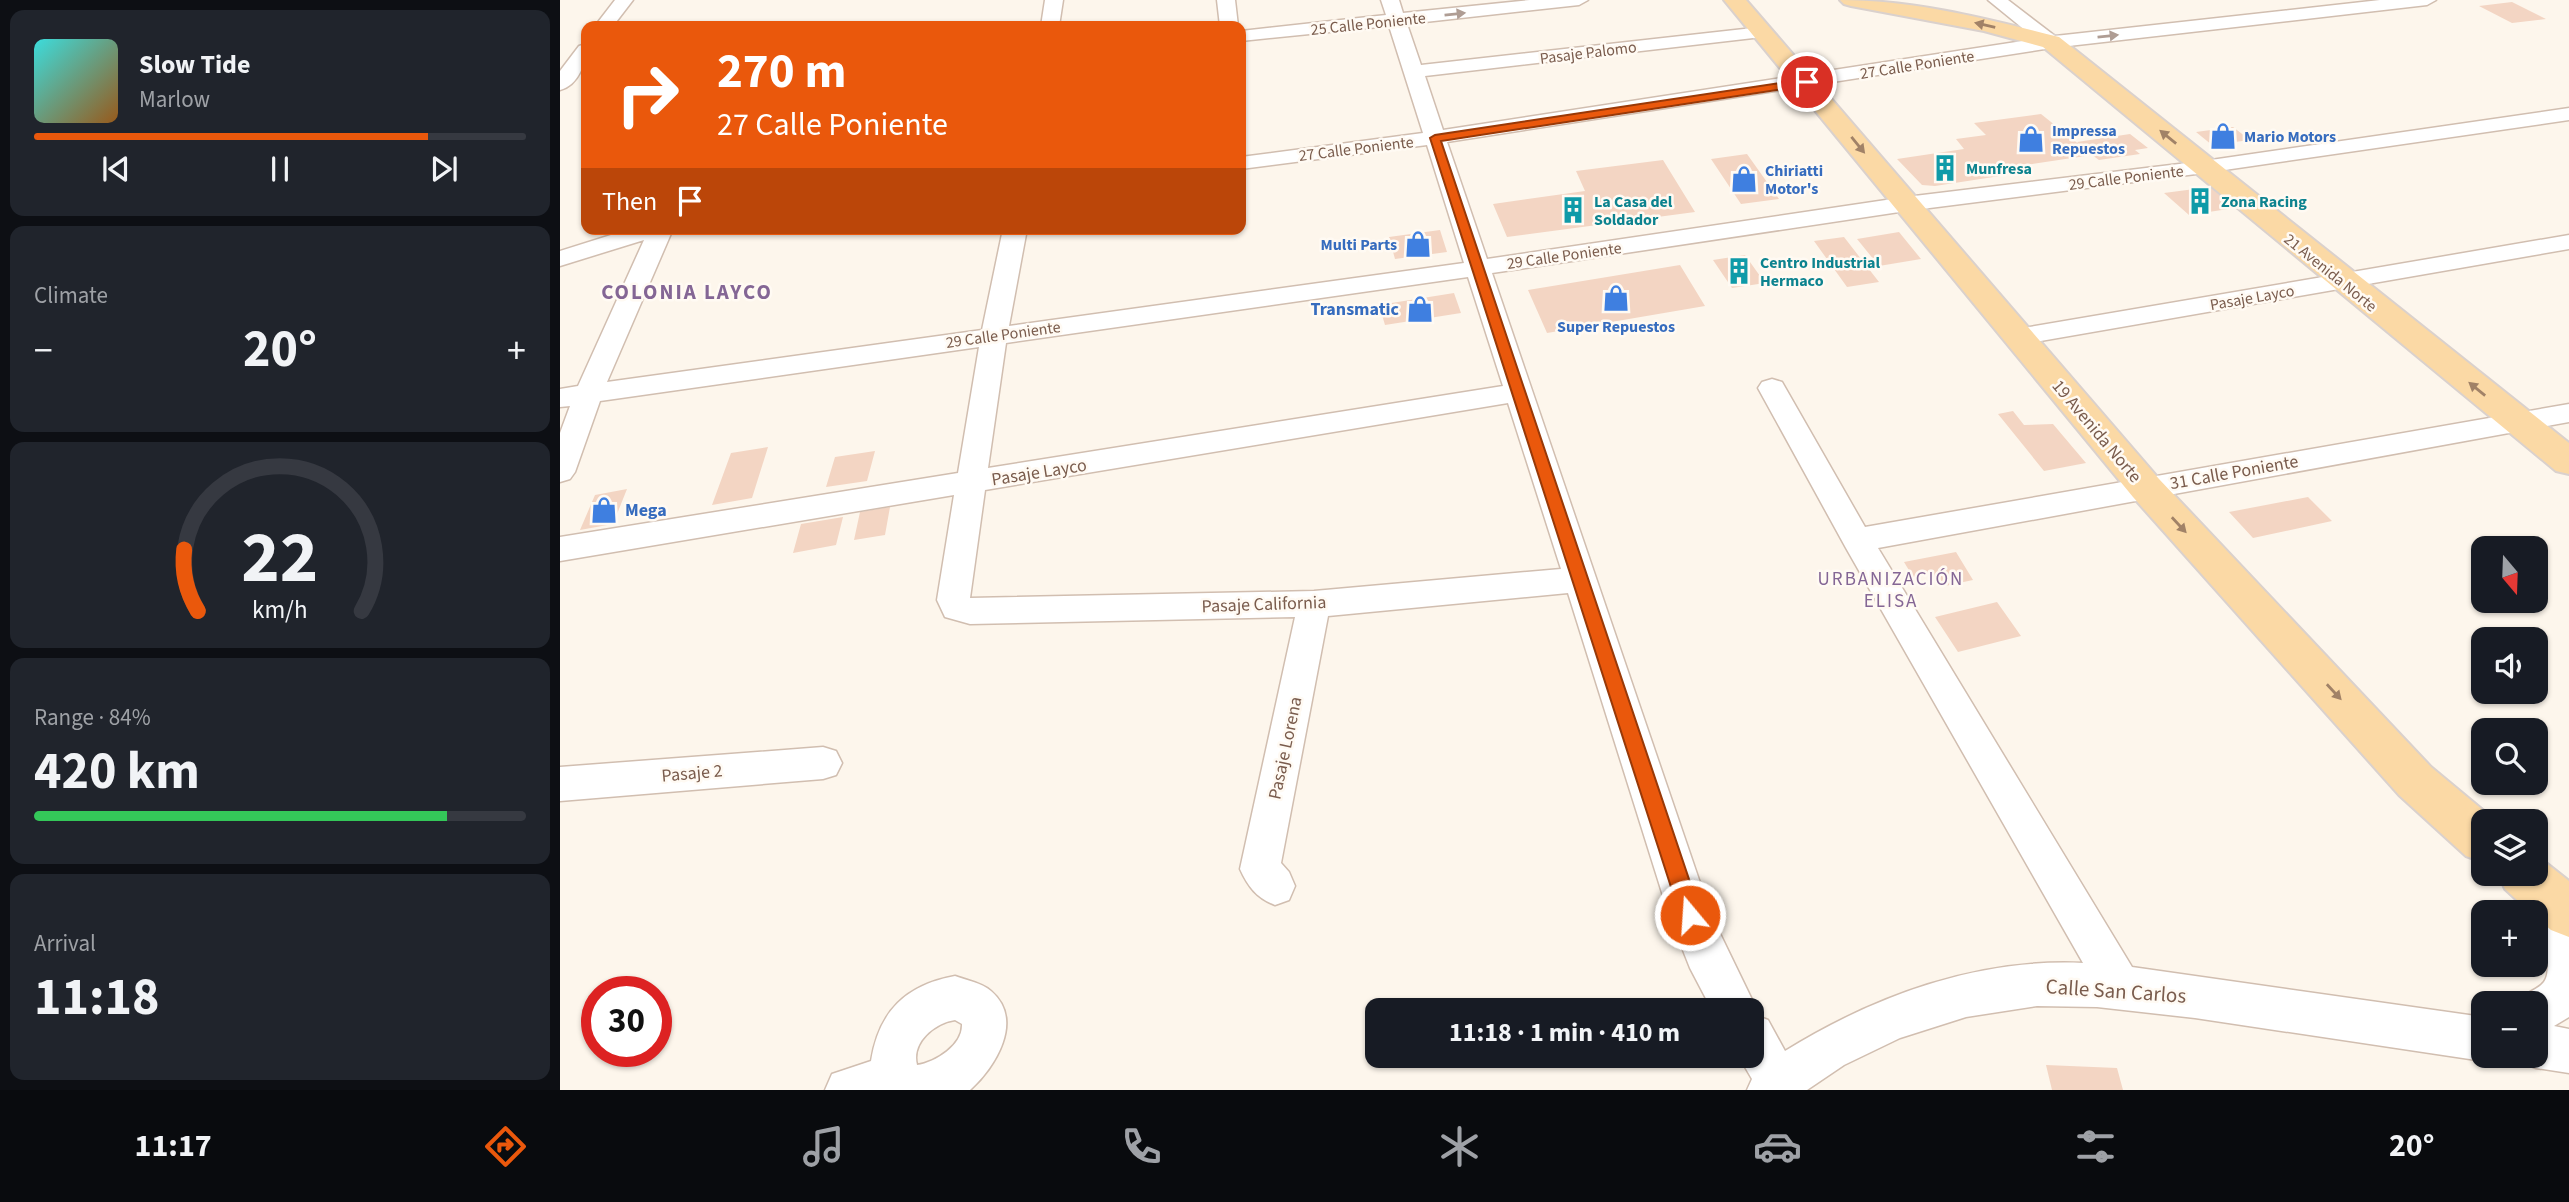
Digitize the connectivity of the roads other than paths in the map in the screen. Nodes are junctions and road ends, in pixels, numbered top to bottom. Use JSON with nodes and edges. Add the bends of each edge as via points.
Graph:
{"nodes":[{"id":1,"x":624,"y":0,"type":"edge"},
{"id":2,"x":1054,"y":0,"type":"edge"},
{"id":3,"x":1226,"y":0,"type":"edge"},
{"id":4,"x":1579,"y":0,"type":"edge"},
{"id":5,"x":1735,"y":0,"type":"edge"},
{"id":6,"x":1851,"y":0,"type":"edge"},
{"id":7,"x":1997,"y":0,"type":"edge"},
{"id":8,"x":2427,"y":0,"type":"edge"},
{"id":9,"x":2397,"y":2,"type":"edge"},
{"id":10,"x":1394,"y":10,"type":"edge"},
{"id":11,"x":608,"y":21,"type":"edge"},
{"id":12,"x":1051,"y":21,"type":"edge"},
{"id":13,"x":1228,"y":21,"type":"edge"},
{"id":14,"x":1762,"y":32,"type":"junction"},
{"id":15,"x":1246,"y":35,"type":"edge"},
{"id":16,"x":2051,"y":42,"type":"junction"},
{"id":17,"x":581,"y":57,"type":"edge"},
{"id":18,"x":1413,"y":72,"type":"junction"},
{"id":19,"x":1807,"y":82,"type":"junction"},
{"id":20,"x":560,"y":84,"type":"edge"},
{"id":21,"x":2569,"y":114,"type":"edge"},
{"id":22,"x":1435,"y":138,"type":"junction"},
{"id":23,"x":1246,"y":162,"type":"edge"},
{"id":24,"x":2204,"y":167,"type":"junction"},
{"id":25,"x":1906,"y":204,"type":"junction"},
{"id":26,"x":604,"y":235,"type":"edge"},
{"id":27,"x":636,"y":235,"type":"edge"},
{"id":28,"x":658,"y":235,"type":"edge"},
{"id":29,"x":1013,"y":235,"type":"edge"},
{"id":30,"x":560,"y":241,"type":"edge"},
{"id":31,"x":2569,"y":242,"type":"edge"},
{"id":32,"x":560,"y":259,"type":"edge"},
{"id":33,"x":1476,"y":268,"type":"junction"},
{"id":34,"x":2343,"y":281,"type":"junction"},
{"id":35,"x":994,"y":335,"type":"junction"},
{"id":36,"x":2018,"y":337,"type":"junction"},
{"id":37,"x":1772,"y":388,"type":"dead end"},
{"id":38,"x":1518,"y":392,"type":"junction"},
{"id":39,"x":589,"y":393,"type":"junction"},
{"id":40,"x":560,"y":398,"type":"edge"},
{"id":41,"x":2569,"y":413,"type":"edge"},
{"id":42,"x":2518,"y":422,"type":"junction"},
{"id":43,"x":2569,"y":462,"type":"edge"},
{"id":44,"x":560,"y":472,"type":"edge"},
{"id":45,"x":971,"y":483,"type":"junction"},
{"id":46,"x":2146,"y":488,"type":"junction"},
{"id":47,"x":1857,"y":540,"type":"junction"},
{"id":48,"x":560,"y":550,"type":"edge"},
{"id":49,"x":1580,"y":580,"type":"junction"},
{"id":50,"x":1314,"y":604,"type":"junction"},
{"id":51,"x":823,"y":762,"type":"dead end"},
{"id":52,"x":560,"y":784,"type":"edge"},
{"id":53,"x":2471,"y":830,"type":"edge"},
{"id":54,"x":1275,"y":886,"type":"dead end"},
{"id":55,"x":2544,"y":892,"type":"edge"},
{"id":56,"x":2120,"y":987,"type":"junction"},
{"id":57,"x":1729,"y":998,"type":"edge"},
{"id":58,"x":2548,"y":1005,"type":"edge"},
{"id":59,"x":2471,"y":1036,"type":"edge"},
{"id":60,"x":2548,"y":1048,"type":"edge"},
{"id":61,"x":2569,"y":1051,"type":"edge"},
{"id":62,"x":1764,"y":1063,"type":"edge"},
{"id":63,"x":897,"y":1076,"type":"dead end"},
{"id":64,"x":1774,"y":1086,"type":"edge"},
{"id":65,"x":848,"y":1090,"type":"edge"}],
"edges":[{"from":1,"to":11,"type":"street"},
{"from":2,"to":12,"type":"street"},
{"from":3,"to":13,"type":"street"},
{"from":10,"to":4,"type":"street","name":"25 Calle Poniente","one_way":true},
{"from":5,"to":14,"type":"main road","name":"19 Avenida Norte"},
{"from":16,"to":6,"type":"main road","one_way":true},
{"from":7,"to":16,"type":"street","name":"21 Avenida Norte"},
{"from":8,"to":9,"type":"street","name":"27 Calle Poniente"},
{"from":16,"to":9,"type":"street","name":"27 Calle Poniente","one_way":true},
{"from":10,"to":15,"type":"street","name":"25 Calle Poniente"},
{"from":10,"to":18,"type":"street"},
{"from":14,"to":18,"type":"street","name":"Pasaje Palomo"},
{"from":14,"to":19,"type":"main road","name":"19 Avenida Norte"},
{"from":16,"to":19,"type":"street","name":"27 Calle Poniente"},
{"from":24,"to":16,"type":"main road","name":"21 Avenida Norte","one_way":true},
{"from":17,"to":20,"type":"street"},
{"from":18,"to":22,"type":"street"},
{"from":19,"to":22,"type":"street","name":"27 Calle Poniente"},
{"from":19,"to":25,"type":"main road","name":"19 Avenida Norte","one_way":true},
{"from":21,"to":24,"type":"street","name":"29 Calle Poniente"},
{"from":22,"to":23,"type":"street","name":"27 Calle Poniente"},
{"from":22,"to":33,"type":"street"},
{"from":24,"to":25,"type":"street","name":"29 Calle Poniente"},
{"from":24,"to":34,"type":"main road","name":"21 Avenida Norte"},
{"from":25,"to":33,"type":"street","name":"29 Calle Poniente"},
{"from":25,"to":36,"type":"main road","name":"19 Avenida Norte"},
{"from":26,"to":30,"type":"street"},
{"from":27,"to":32,"type":"street"},
{"from":28,"to":39,"type":"street"},
{"from":29,"to":35,"type":"street"},
{"from":31,"to":34,"type":"street","name":"Pasaje Layco"},
{"from":33,"to":35,"type":"street","name":"29 Calle Poniente"},
{"from":33,"to":38,"type":"street"},
{"from":34,"to":36,"type":"street","name":"Pasaje Layco"},
{"from":42,"to":34,"type":"main road","name":"21 Avenida Norte","one_way":true},
{"from":35,"to":39,"type":"street","name":"29 Calle Poniente"},
{"from":35,"to":45,"type":"street"},
{"from":36,"to":46,"type":"main road","name":"19 Avenida Norte"},
{"from":37,"to":47,"type":"street"},
{"from":38,"to":45,"type":"street","name":"Pasaje Layco"},
{"from":38,"to":49,"type":"street"},
{"from":39,"to":40,"type":"street","name":"29 Calle Poniente"},
{"from":39,"to":44,"type":"street"},
{"from":41,"to":42,"type":"street","name":"31 Calle Poniente"},
{"from":42,"to":43,"type":"main road","name":"21 Avenida Norte"},
{"from":42,"to":46,"type":"street","name":"31 Calle Poniente"},
{"from":45,"to":48,"type":"street","name":"Pasaje Layco"},
{"from":45,"to":50,"type":"street","name":"Pasaje California","via":[[953,600],[957,608]]},
{"from":46,"to":47,"type":"street","name":"31 Calle Poniente"},
{"from":46,"to":53,"type":"main road","name":"19 Avenida Norte","one_way":true,"via":[[2415,781]]},
{"from":47,"to":56,"type":"street"},
{"from":49,"to":50,"type":"street","name":"Pasaje California"},
{"from":49,"to":57,"type":"street","via":[[1690,915]]},
{"from":50,"to":54,"type":"street","name":"Pasaje Lorena","via":[[1260,869]]},
{"from":51,"to":52,"type":"street","name":"Pasaje 2"},
{"from":55,"to":58,"type":"street","via":[[2561,920],[2567,945],[2568,975],[2559,998]]},
{"from":56,"to":59,"type":"street","name":"Calle San Carlos"},
{"from":56,"to":64,"type":"street","name":"Calle San Carlos","via":[[2037,985],[1947,1000],[1884,1021]]},
{"from":60,"to":61,"type":"street"},
{"from":62,"to":64,"type":"street"},
{"from":63,"to":65,"type":"street"}]}
